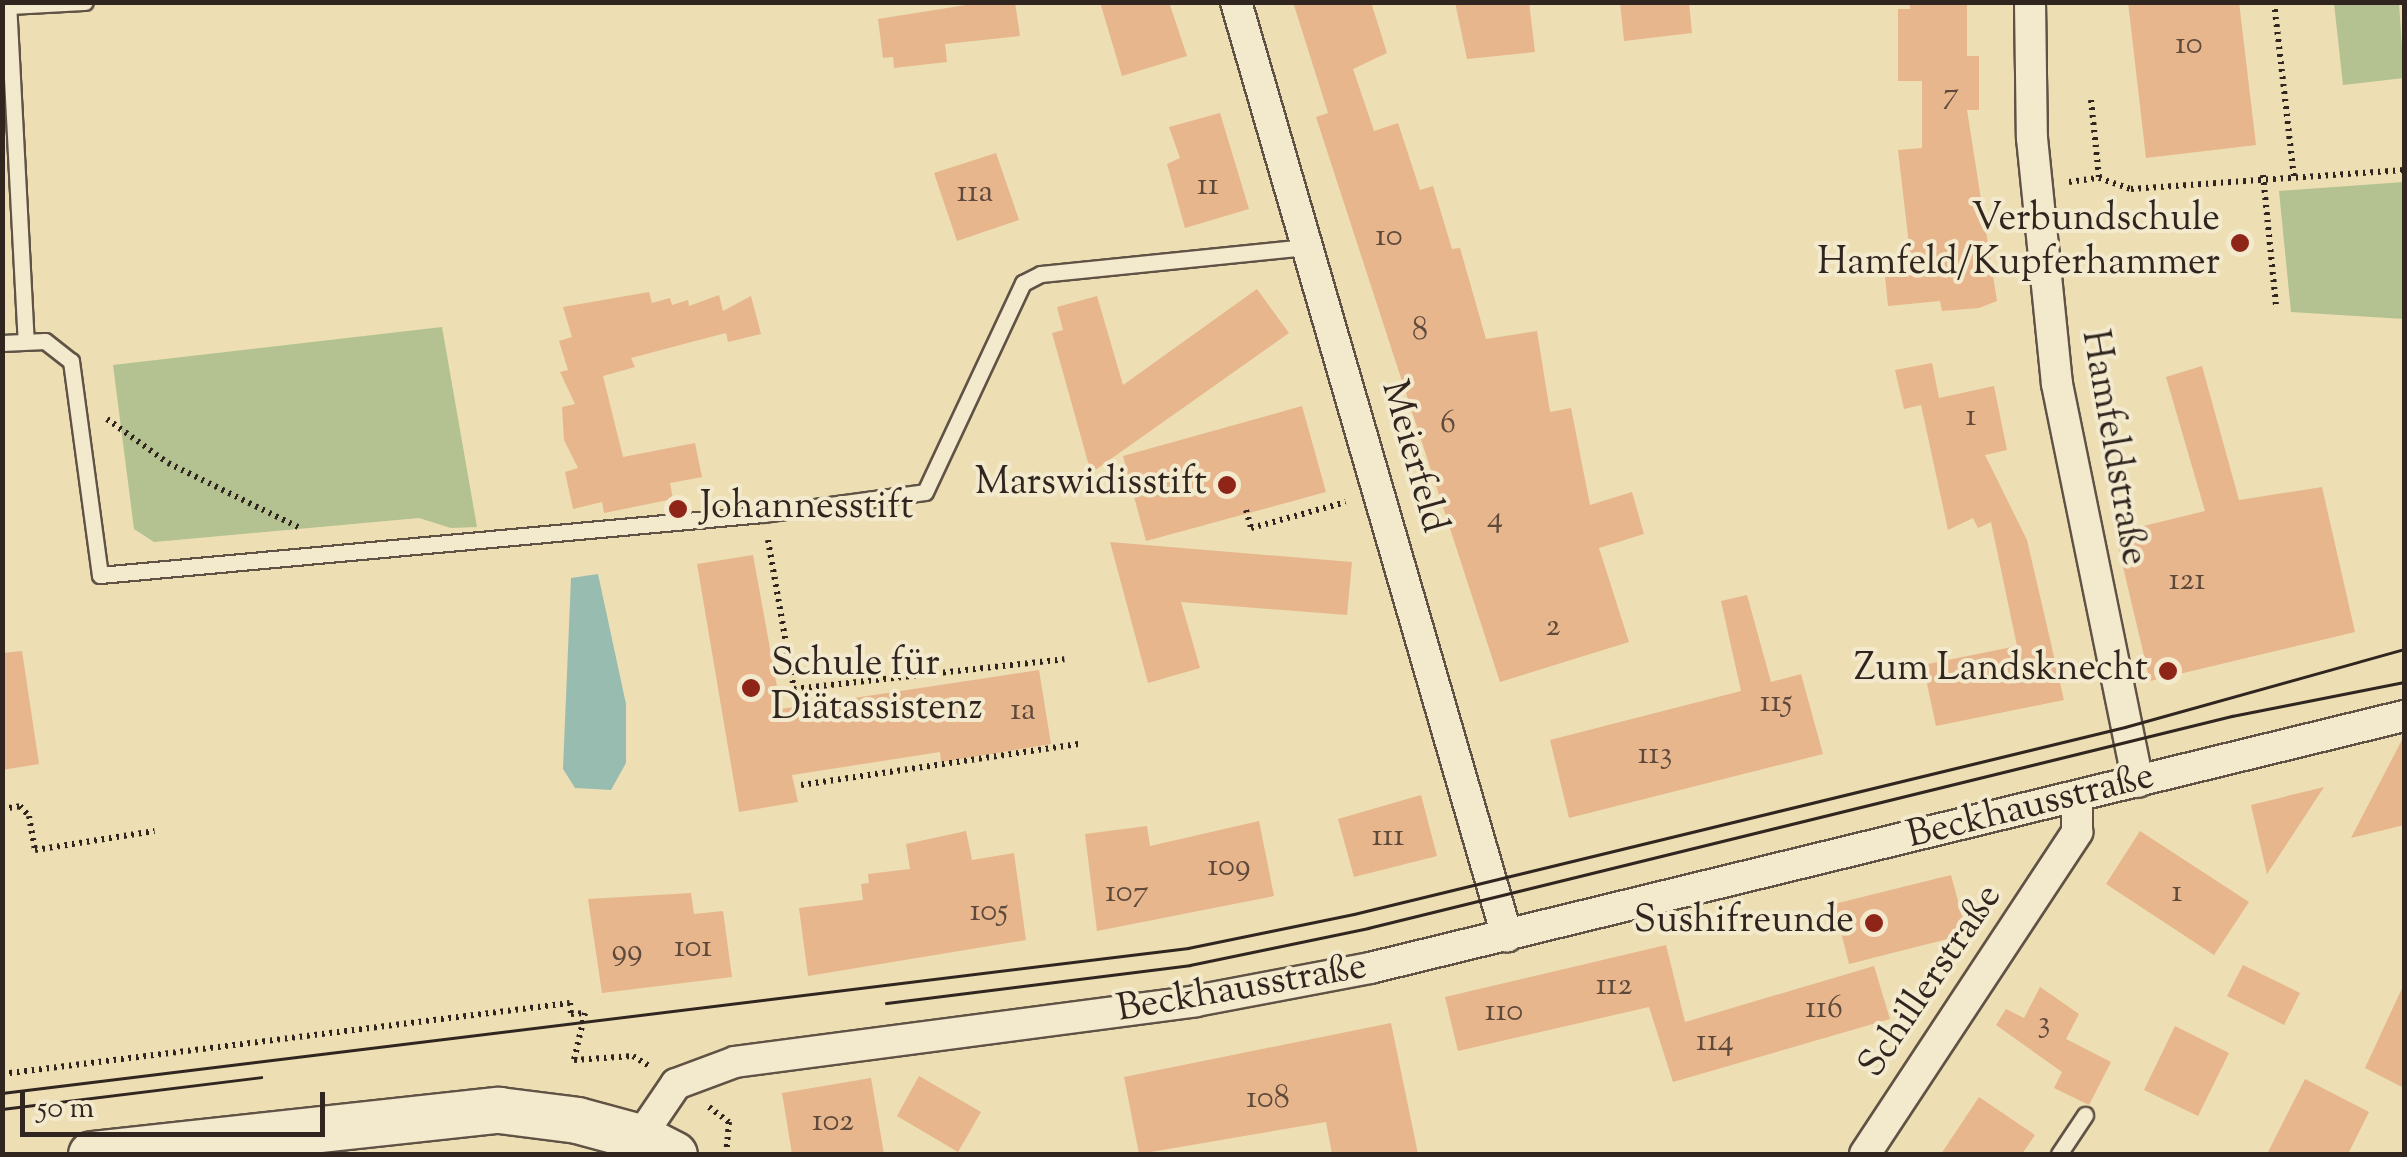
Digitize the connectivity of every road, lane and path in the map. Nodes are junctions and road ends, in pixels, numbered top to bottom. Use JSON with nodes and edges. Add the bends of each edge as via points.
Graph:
{"nodes":[{"id":1,"x":84,"y":2,"type":"edge"},
{"id":2,"x":1236,"y":2,"type":"edge"},
{"id":3,"x":2030,"y":2,"type":"edge"},
{"id":4,"x":2274,"y":2,"type":"edge"},
{"id":5,"x":7,"y":11,"type":"edge"},
{"id":6,"x":2091,"y":100,"type":"dead end"},
{"id":7,"x":2404,"y":170,"type":"edge"},
{"id":8,"x":2263,"y":175,"type":"junction"},
{"id":9,"x":2099,"y":178,"type":"junction"},
{"id":10,"x":2294,"y":178,"type":"junction"},
{"id":11,"x":2037,"y":185,"type":"junction"},
{"id":12,"x":1308,"y":247,"type":"junction"},
{"id":13,"x":2276,"y":305,"type":"dead end"},
{"id":14,"x":2,"y":342,"type":"edge"},
{"id":15,"x":26,"y":342,"type":"junction"},
{"id":16,"x":77,"y":400,"type":"junction"},
{"id":17,"x":1380,"y":493,"type":"junction"},
{"id":18,"x":1246,"y":510,"type":"dead end"},
{"id":19,"x":763,"y":514,"type":"junction"},
{"id":20,"x":309,"y":556,"type":"junction"},
{"id":21,"x":1064,"y":659,"type":"dead end"},
{"id":22,"x":2404,"y":716,"type":"edge"},
{"id":23,"x":1080,"y":744,"type":"dead end"},
{"id":24,"x":2138,"y":782,"type":"junction"},
{"id":25,"x":800,"y":785,"type":"dead end"},
{"id":26,"x":2077,"y":797,"type":"junction"},
{"id":27,"x":2,"y":808,"type":"edge"},
{"id":28,"x":155,"y":831,"type":"dead end"},
{"id":29,"x":1507,"y":936,"type":"junction"},
{"id":30,"x":572,"y":1048,"type":"dead end"},
{"id":31,"x":2,"y":1074,"type":"edge"},
{"id":32,"x":2085,"y":1115,"type":"dead end"},
{"id":33,"x":657,"y":1146,"type":"edge"},
{"id":34,"x":90,"y":1154,"type":"edge"},
{"id":35,"x":1865,"y":1154,"type":"edge"},
{"id":36,"x":2059,"y":1154,"type":"edge"}],
"edges":[{"from":1,"to":5,"type":"lane"},
{"from":2,"to":12,"type":"street","name":"Meierfeld"},
{"from":3,"to":11,"type":"street","name":"Hamfeldstraße"},
{"from":4,"to":10,"type":"path"},
{"from":5,"to":15,"type":"lane"},
{"from":6,"to":9,"type":"path"},
{"from":7,"to":10,"type":"path"},
{"from":8,"to":9,"type":"path","via":[[2130,189]]},
{"from":8,"to":10,"type":"path"},
{"from":8,"to":13,"type":"path"},
{"from":9,"to":11,"type":"path"},
{"from":11,"to":24,"type":"street","name":"Hamfeldstraße","via":[[2068,458]]},
{"from":12,"to":17,"type":"street","name":"Meierfeld"},
{"from":12,"to":19,"type":"lane","via":[[1041,274],[1011,298],[925,492]]},
{"from":14,"to":15,"type":"lane"},
{"from":15,"to":16,"type":"lane","via":[[45,341],[71,361]]},
{"from":16,"to":20,"type":"path","via":[[168,463],[300,528]]},
{"from":16,"to":20,"type":"lane","via":[[100,575]]},
{"from":17,"to":18,"type":"path","via":[[1251,528]]},
{"from":17,"to":29,"type":"street","name":"Meierfeld"},
{"from":19,"to":20,"type":"lane"},
{"from":19,"to":21,"type":"path","via":[[794,690]]},
{"from":22,"to":24,"type":"street","name":"Beckhausstraße"},
{"from":23,"to":25,"type":"path"},
{"from":24,"to":26,"type":"street","name":"Beckhausstraße"},
{"from":26,"to":29,"type":"street","name":"Beckhausstraße"},
{"from":26,"to":35,"type":"street","name":"Schillerstraße","via":[[2078,832]]},
{"from":27,"to":28,"type":"path","via":[[20,806],[30,816],[35,850]]},
{"from":29,"to":33,"type":"street","name":"Beckhausstraße","via":[[1196,1001],[735,1062],[676,1084]]},
{"from":30,"to":31,"type":"path","via":[[585,1013],[571,1014],[570,1003]]},
{"from":32,"to":36,"type":"lane"},
{"from":33,"to":34,"type":"main road","name":"Beckhausstraße","via":[[541,1113],[499,1110]]}]}
